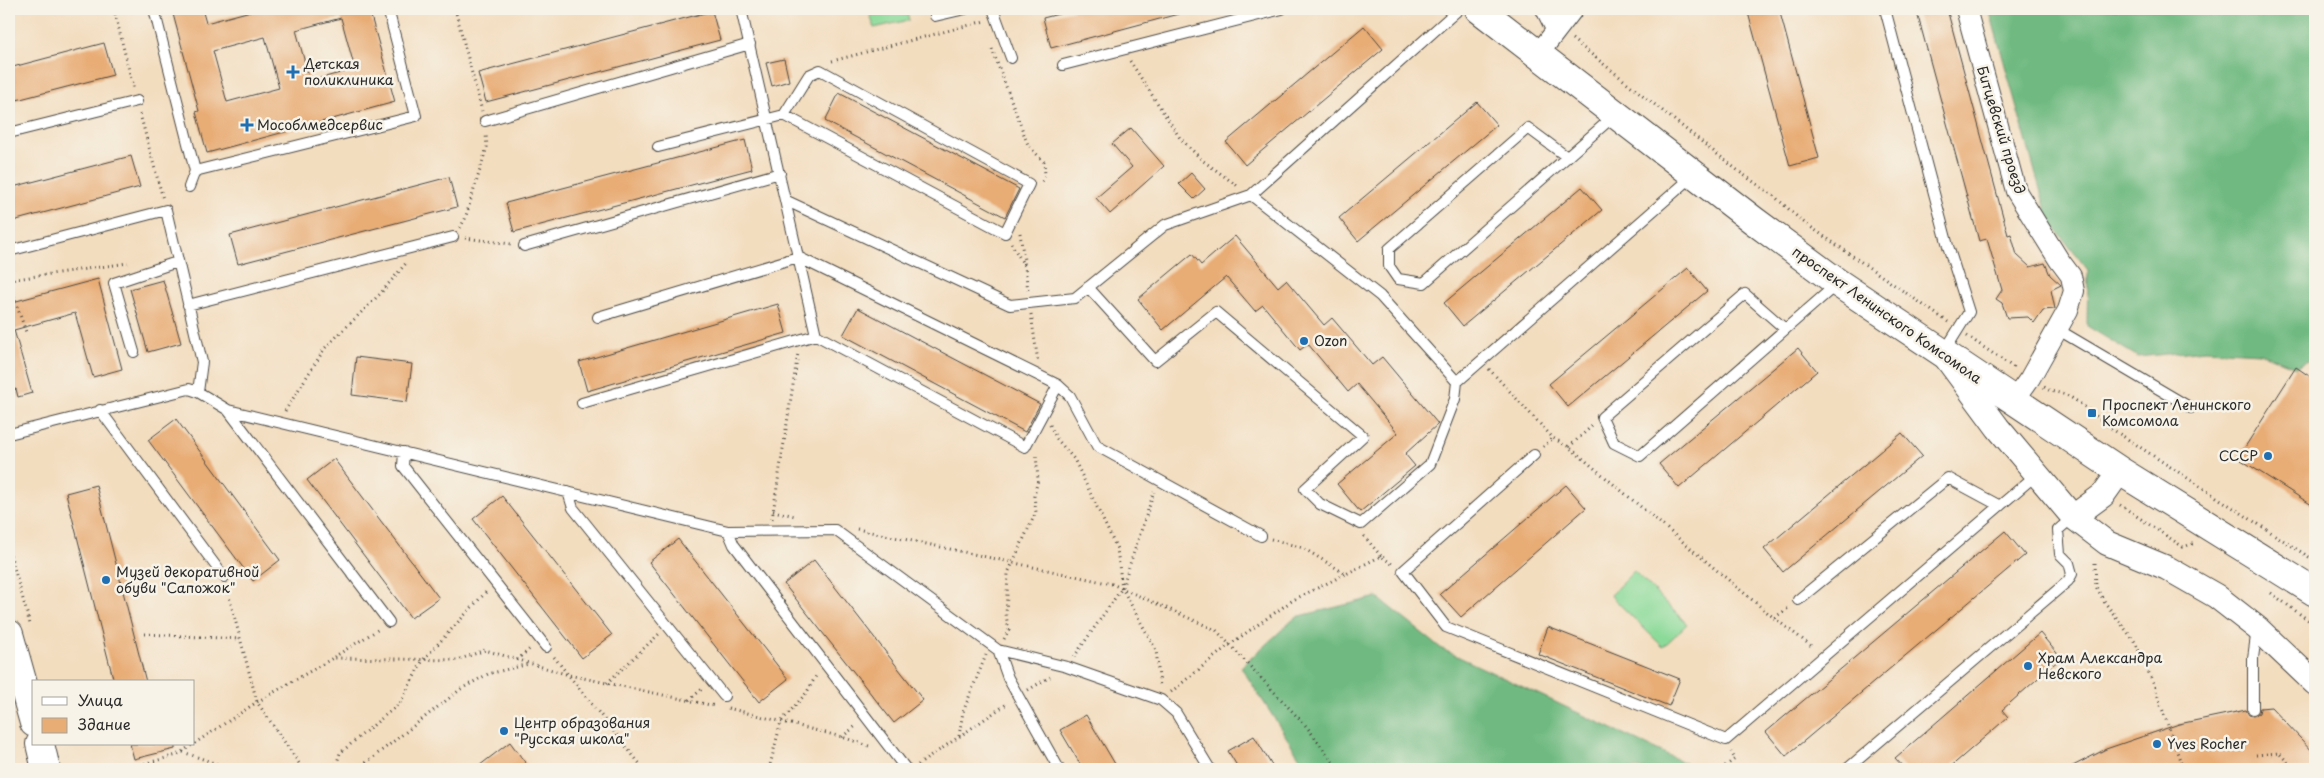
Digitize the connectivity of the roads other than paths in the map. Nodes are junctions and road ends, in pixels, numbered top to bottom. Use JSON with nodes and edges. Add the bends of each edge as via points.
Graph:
{"nodes":[{"id":1,"x":154,"y":9,"type":"edge"},
{"id":2,"x":388,"y":9,"type":"edge"},
{"id":3,"x":742,"y":9,"type":"edge"},
{"id":4,"x":965,"y":9,"type":"edge"},
{"id":5,"x":993,"y":9,"type":"edge"},
{"id":6,"x":1282,"y":9,"type":"edge"},
{"id":7,"x":1459,"y":9,"type":"edge"},
{"id":8,"x":1479,"y":9,"type":"edge"},
{"id":9,"x":1546,"y":9,"type":"edge"},
{"id":10,"x":1573,"y":9,"type":"edge"},
{"id":11,"x":1886,"y":9,"type":"edge"},
{"id":12,"x":1966,"y":9,"type":"edge"},
{"id":13,"x":935,"y":16,"type":"dead end"},
{"id":14,"x":1556,"y":29,"type":"junction"},
{"id":15,"x":750,"y":44,"type":"junction"},
{"id":16,"x":1539,"y":53,"type":"junction"},
{"id":17,"x":1011,"y":58,"type":"dead end"},
{"id":18,"x":1063,"y":66,"type":"dead end"},
{"id":19,"x":136,"y":101,"type":"dead end"},
{"id":20,"x":1616,"y":114,"type":"junction"},
{"id":21,"x":784,"y":115,"type":"junction"},
{"id":22,"x":767,"y":119,"type":"junction"},
{"id":23,"x":485,"y":121,"type":"dead end"},
{"id":24,"x":9,"y":133,"type":"edge"},
{"id":25,"x":658,"y":147,"type":"dead end"},
{"id":26,"x":1567,"y":157,"type":"junction"},
{"id":27,"x":195,"y":172,"type":"junction"},
{"id":28,"x":780,"y":173,"type":"junction"},
{"id":29,"x":1695,"y":175,"type":"junction"},
{"id":30,"x":189,"y":187,"type":"dead end"},
{"id":31,"x":1251,"y":195,"type":"junction"},
{"id":32,"x":787,"y":201,"type":"junction"},
{"id":33,"x":453,"y":237,"type":"road end"},
{"id":34,"x":524,"y":246,"type":"road end"},
{"id":35,"x":9,"y":251,"type":"edge"},
{"id":36,"x":798,"y":257,"type":"junction"},
{"id":37,"x":177,"y":262,"type":"junction"},
{"id":38,"x":1838,"y":283,"type":"junction"},
{"id":39,"x":1088,"y":287,"type":"junction"},
{"id":40,"x":188,"y":305,"type":"junction"},
{"id":41,"x":598,"y":317,"type":"dead end"},
{"id":42,"x":1785,"y":329,"type":"junction"},
{"id":43,"x":2057,"y":329,"type":"junction"},
{"id":44,"x":816,"y":335,"type":"junction"},
{"id":45,"x":134,"y":352,"type":"dead end"},
{"id":46,"x":1943,"y":354,"type":"junction"},
{"id":47,"x":1457,"y":382,"type":"junction"},
{"id":48,"x":1058,"y":385,"type":"junction"},
{"id":49,"x":198,"y":392,"type":"junction"},
{"id":50,"x":2013,"y":402,"type":"junction"},
{"id":51,"x":582,"y":403,"type":"dead end"},
{"id":52,"x":2191,"y":408,"type":"dead end"},
{"id":53,"x":100,"y":410,"type":"junction"},
{"id":54,"x":228,"y":410,"type":"junction"},
{"id":55,"x":1998,"y":428,"type":"junction"},
{"id":56,"x":9,"y":434,"type":"edge"},
{"id":57,"x":404,"y":452,"type":"junction"},
{"id":58,"x":1534,"y":455,"type":"dead end"},
{"id":59,"x":2120,"y":471,"type":"junction"},
{"id":60,"x":2037,"y":474,"type":"junction"},
{"id":61,"x":568,"y":492,"type":"junction"},
{"id":62,"x":2000,"y":506,"type":"junction"},
{"id":63,"x":2073,"y":517,"type":"junction"},
{"id":64,"x":728,"y":531,"type":"junction"},
{"id":65,"x":1261,"y":536,"type":"road end"},
{"id":66,"x":224,"y":576,"type":"road end"},
{"id":67,"x":2280,"y":584,"type":"junction"},
{"id":68,"x":2315,"y":592,"type":"edge"},
{"id":69,"x":2315,"y":596,"type":"edge"},
{"id":70,"x":1798,"y":600,"type":"road end"},
{"id":71,"x":389,"y":622,"type":"road end"},
{"id":72,"x":2257,"y":628,"type":"junction"},
{"id":73,"x":19,"y":630,"type":"edge"},
{"id":74,"x":543,"y":643,"type":"road end"},
{"id":75,"x":998,"y":650,"type":"junction"},
{"id":76,"x":2315,"y":683,"type":"edge"},
{"id":77,"x":724,"y":696,"type":"dead end"},
{"id":78,"x":2253,"y":709,"type":"dead end"},
{"id":79,"x":32,"y":711,"type":"edge"},
{"id":80,"x":40,"y":746,"type":"edge"},
{"id":81,"x":46,"y":769,"type":"edge"},
{"id":82,"x":906,"y":769,"type":"edge"},
{"id":83,"x":1059,"y":769,"type":"edge"},
{"id":84,"x":1210,"y":769,"type":"edge"},
{"id":85,"x":1847,"y":769,"type":"edge"}],
"edges":[{"from":1,"to":27,"type":"lane"},
{"from":2,"to":27,"type":"lane","via":[[416,116]]},
{"from":3,"to":15,"type":"lane"},
{"from":4,"to":13,"type":"lane"},
{"from":5,"to":17,"type":"lane"},
{"from":6,"to":18,"type":"lane"},
{"from":7,"to":31,"type":"lane"},
{"from":8,"to":16,"type":"main road","name":"проспект Ленинского Комсомола"},
{"from":9,"to":14,"type":"street"},
{"from":10,"to":14,"type":"street"},
{"from":11,"to":46,"type":"lane","via":[[1948,246],[1969,312]]},
{"from":12,"to":43,"type":"street","name":"Битцевский проезд","via":[[2016,191],[2071,276],[2074,291]]},
{"from":14,"to":16,"type":"street"},
{"from":15,"to":22,"type":"lane"},
{"from":15,"to":23,"type":"lane"},
{"from":16,"to":20,"type":"main road","name":"проспект Ленинского Комсомола"},
{"from":19,"to":24,"type":"lane"},
{"from":20,"to":26,"type":"lane"},
{"from":20,"to":29,"type":"main road","name":"проспект Ленинского Комсомола"},
{"from":21,"to":21,"type":"lane","via":[[1005,233],[1029,184],[820,70],[809,75]]},
{"from":21,"to":22,"type":"lane"},
{"from":22,"to":25,"type":"lane"},
{"from":22,"to":28,"type":"lane"},
{"from":26,"to":26,"type":"lane","via":[[1528,128],[1389,249],[1389,266],[1398,279],[1424,282]]},
{"from":27,"to":30,"type":"lane"},
{"from":28,"to":32,"type":"lane"},
{"from":28,"to":34,"type":"lane"},
{"from":29,"to":38,"type":"main road","name":"проспект Ленинского Комсомола"},
{"from":29,"to":47,"type":"lane"},
{"from":31,"to":39,"type":"lane","via":[[1165,225]]},
{"from":31,"to":47,"type":"lane","via":[[1380,296]]},
{"from":32,"to":36,"type":"lane"},
{"from":32,"to":39,"type":"lane","via":[[1010,305],[1075,298]]},
{"from":33,"to":40,"type":"lane"},
{"from":35,"to":37,"type":"lane","via":[[166,210]]},
{"from":36,"to":41,"type":"lane"},
{"from":36,"to":44,"type":"lane"},
{"from":36,"to":48,"type":"lane"},
{"from":37,"to":40,"type":"lane"},
{"from":37,"to":45,"type":"lane","via":[[114,282]]},
{"from":38,"to":42,"type":"lane"},
{"from":38,"to":46,"type":"main road","name":"проспект Ленинского Комсомола"},
{"from":39,"to":47,"type":"lane","via":[[1155,361],[1216,312],[1363,436],[1305,489],[1320,504],[1361,524],[1430,464],[1455,399]]},
{"from":40,"to":49,"type":"lane","via":[[202,362]]},
{"from":42,"to":42,"type":"lane","via":[[1745,294],[1602,417],[1614,443],[1640,456]]},
{"from":43,"to":50,"type":"street","name":"Битцевский проезд"},
{"from":43,"to":52,"type":"lane"},
{"from":44,"to":48,"type":"lane","via":[[1025,447]]},
{"from":44,"to":51,"type":"lane"},
{"from":46,"to":50,"type":"main road","name":"проспект Ленинского Комсомола"},
{"from":46,"to":55,"type":"street"},
{"from":48,"to":65,"type":"lane","via":[[1070,396],[1097,446]]},
{"from":49,"to":53,"type":"lane","via":[[189,388]]},
{"from":49,"to":54,"type":"lane"},
{"from":50,"to":55,"type":"street","via":[[2000,419]]},
{"from":50,"to":59,"type":"main road","name":"проспект Ленинского Комсомола"},
{"from":53,"to":56,"type":"lane"},
{"from":53,"to":66,"type":"lane"},
{"from":54,"to":57,"type":"lane"},
{"from":54,"to":71,"type":"lane"},
{"from":55,"to":60,"type":"street"},
{"from":57,"to":61,"type":"lane"},
{"from":57,"to":74,"type":"lane","via":[[403,466]]},
{"from":58,"to":62,"type":"lane","via":[[1403,571],[1446,627],[1726,740]]},
{"from":59,"to":63,"type":"street","via":[[2103,495]]},
{"from":59,"to":67,"type":"main road","name":"проспект Ленинского Комсомола"},
{"from":60,"to":62,"type":"lane"},
{"from":60,"to":63,"type":"street"},
{"from":61,"to":64,"type":"lane"},
{"from":61,"to":77,"type":"lane","via":[[573,508]]},
{"from":62,"to":70,"type":"lane","via":[[1948,478]]},
{"from":63,"to":72,"type":"street","via":[[2107,543],[2195,583]]},
{"from":63,"to":85,"type":"lane","via":[[2058,530],[2060,554],[2069,564],[2072,574],[2068,581]]},
{"from":64,"to":75,"type":"lane","via":[[835,530]]},
{"from":64,"to":82,"type":"lane","via":[[734,545]]},
{"from":67,"to":68,"type":"main road","name":"проспект Ленинского Комсомола"},
{"from":67,"to":69,"type":"main road"},
{"from":72,"to":76,"type":"street"},
{"from":72,"to":78,"type":"lane","via":[[2253,658]]},
{"from":73,"to":79,"type":"main road"},
{"from":75,"to":83,"type":"lane","via":[[1008,678]]},
{"from":75,"to":84,"type":"lane","via":[[1067,667],[1161,700],[1176,713]]},
{"from":80,"to":81,"type":"main road"}]}
